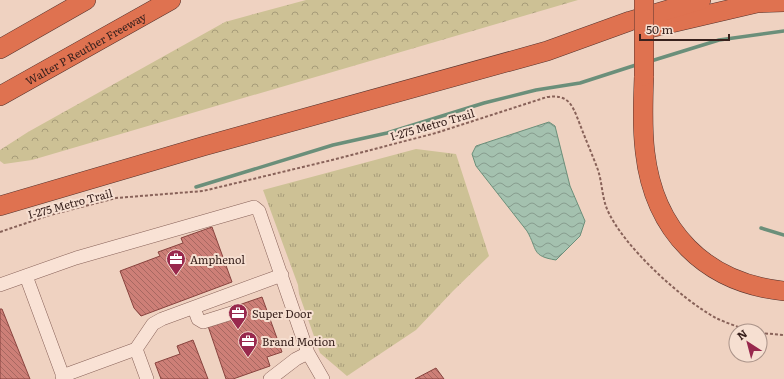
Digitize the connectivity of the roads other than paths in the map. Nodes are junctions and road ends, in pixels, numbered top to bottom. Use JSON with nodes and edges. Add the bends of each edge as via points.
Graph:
{"nodes":[{"id":1,"x":86,"y":0,"type":"edge"},
{"id":2,"x":171,"y":0,"type":"edge"},
{"id":3,"x":644,"y":0,"type":"edge"},
{"id":4,"x":701,"y":0,"type":"edge"},
{"id":5,"x":784,"y":2,"type":"edge"},
{"id":6,"x":0,"y":49,"type":"edge"},
{"id":7,"x":547,"y":51,"type":"junction"},
{"id":8,"x":0,"y":96,"type":"edge"},
{"id":9,"x":0,"y":206,"type":"edge"},
{"id":10,"x":26,"y":276,"type":"junction"},
{"id":11,"x":282,"y":276,"type":"junction"},
{"id":12,"x":0,"y":285,"type":"edge"},
{"id":13,"x":784,"y":291,"type":"edge"},
{"id":14,"x":194,"y":308,"type":"junction"},
{"id":15,"x":238,"y":310,"type":"dead end"},
{"id":16,"x":136,"y":349,"type":"junction"},
{"id":17,"x":308,"y":353,"type":"junction"},
{"id":18,"x":63,"y":377,"type":"edge"},
{"id":19,"x":147,"y":379,"type":"edge"},
{"id":20,"x":270,"y":379,"type":"edge"},
{"id":21,"x":324,"y":379,"type":"edge"}],
"edges":[{"from":1,"to":6,"type":"highway"},
{"from":2,"to":8,"type":"highway","name":"Walter P Reuther Freeway"},
{"from":3,"to":13,"type":"highway","bridge":true,"via":[[645,154],[656,198],[666,219],[686,248],[713,269],[749,285]]},
{"from":4,"to":7,"type":"highway","via":[[630,21]]},
{"from":5,"to":7,"type":"highway","via":[[757,3],[718,11]]},
{"from":7,"to":9,"type":"highway","via":[[204,146]]},
{"from":10,"to":11,"type":"lane","via":[[76,258],[254,207],[259,211]]},
{"from":10,"to":12,"type":"lane"},
{"from":10,"to":18,"type":"lane"},
{"from":11,"to":14,"type":"lane"},
{"from":11,"to":17,"type":"lane"},
{"from":14,"to":15,"type":"lane","via":[[198,319],[203,322]]},
{"from":14,"to":16,"type":"lane","via":[[153,324]]},
{"from":16,"to":18,"type":"lane"},
{"from":16,"to":19,"type":"lane"},
{"from":17,"to":20,"type":"lane"},
{"from":17,"to":21,"type":"lane"}]}
